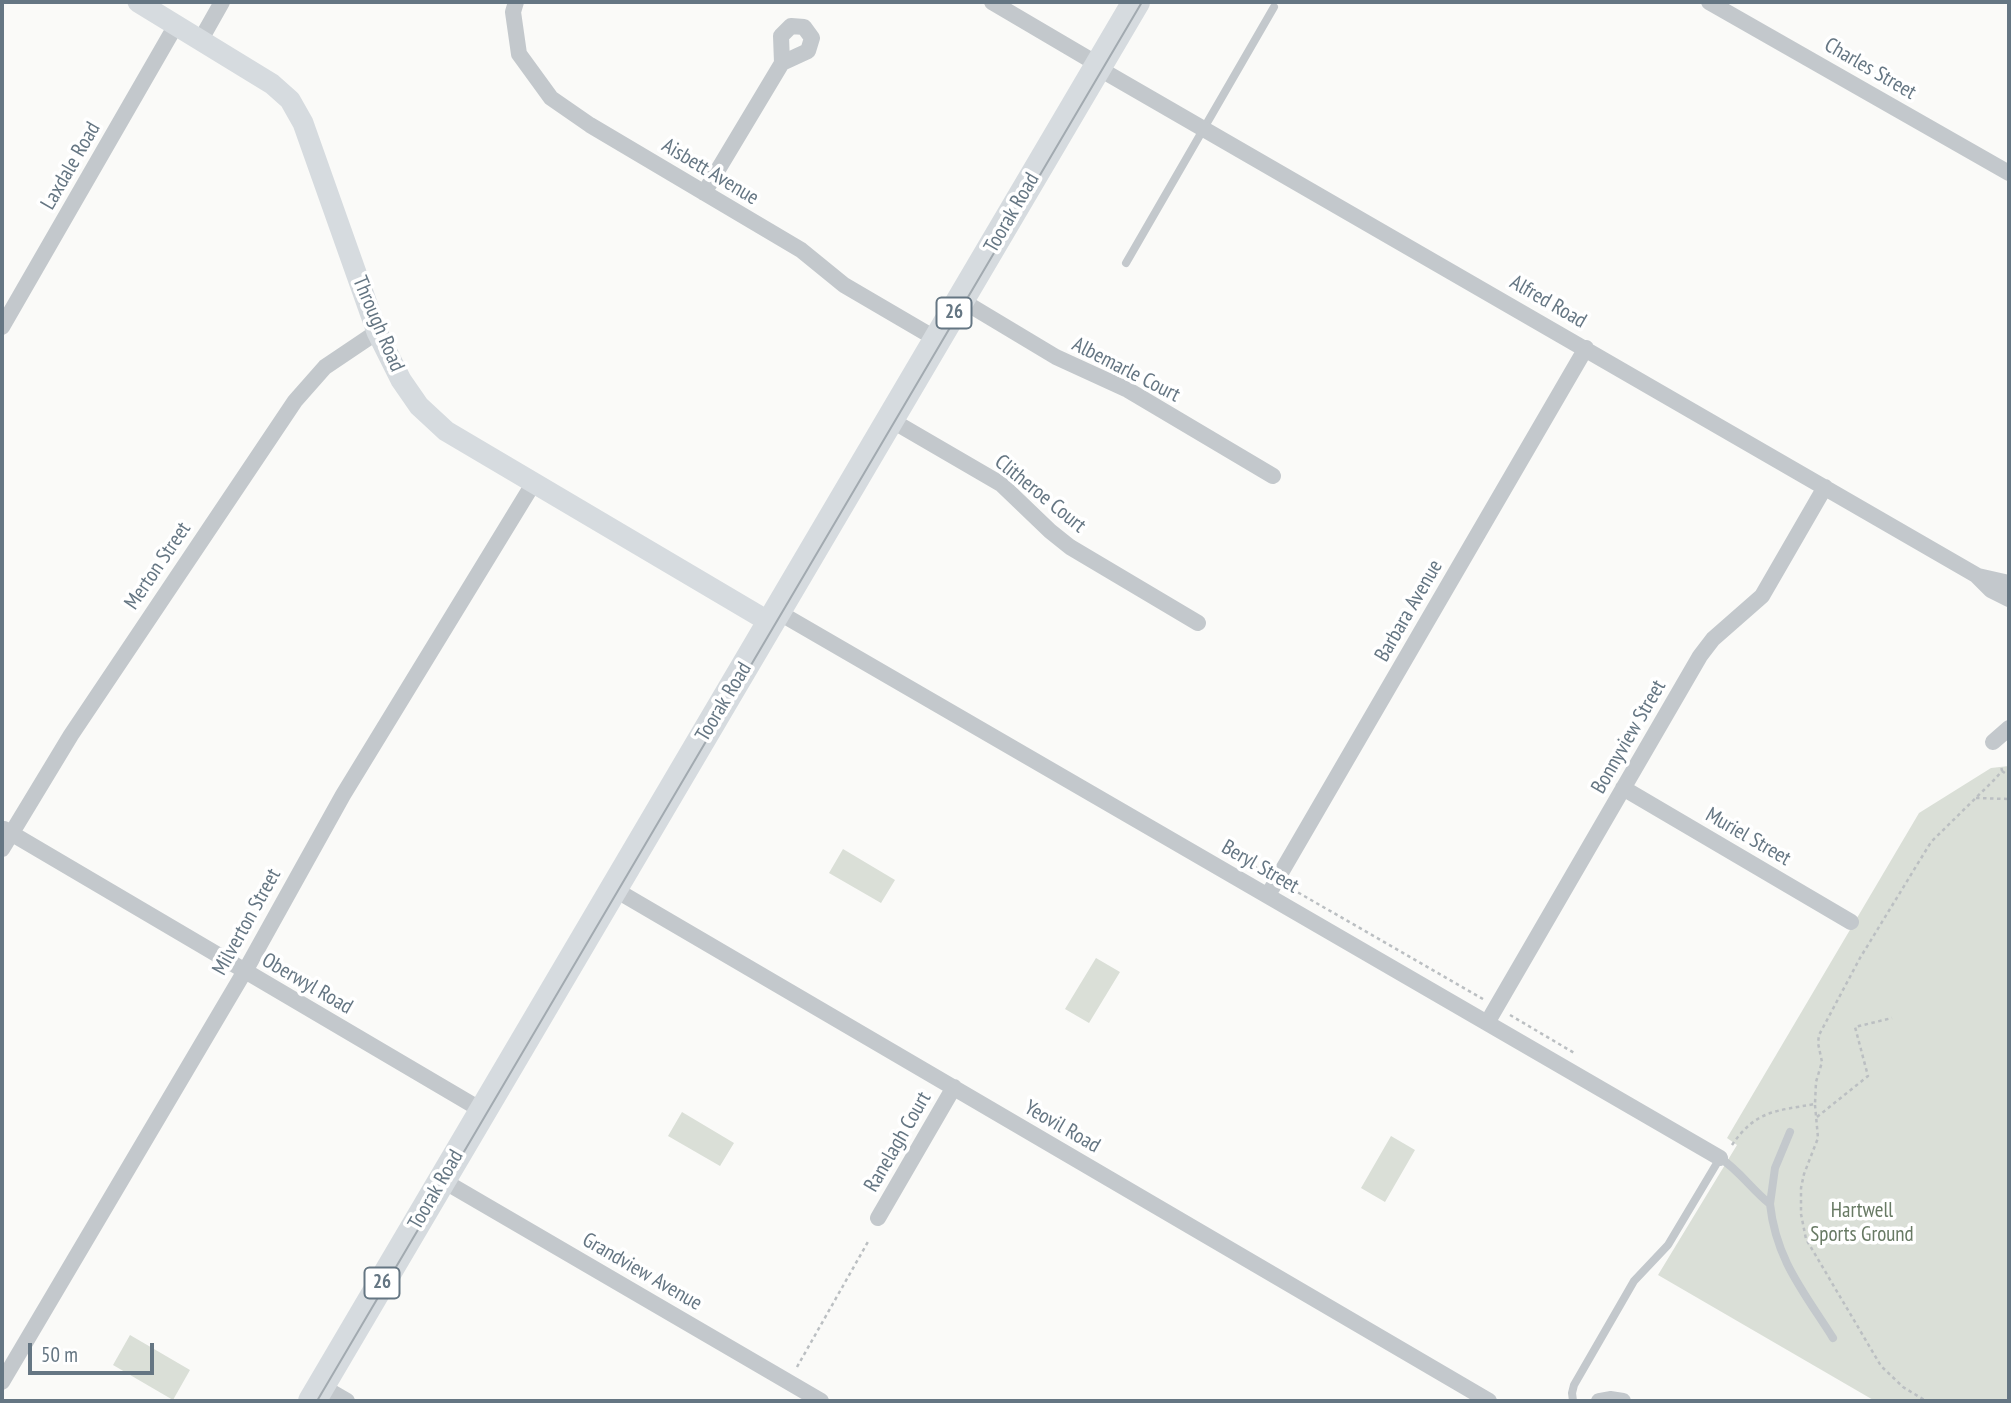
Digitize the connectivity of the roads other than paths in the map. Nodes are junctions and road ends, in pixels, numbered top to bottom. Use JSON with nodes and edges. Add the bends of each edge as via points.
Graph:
{"nodes":[{"id":1,"x":138,"y":2,"type":"edge"},
{"id":2,"x":222,"y":2,"type":"edge"},
{"id":3,"x":516,"y":2,"type":"edge"},
{"id":4,"x":992,"y":2,"type":"edge"},
{"id":5,"x":1136,"y":2,"type":"edge"},
{"id":6,"x":1709,"y":2,"type":"edge"},
{"id":7,"x":1274,"y":7,"type":"dead end"},
{"id":8,"x":176,"y":25,"type":"junction"},
{"id":9,"x":200,"y":41,"type":"junction"},
{"id":10,"x":782,"y":63,"type":"dead end"},
{"id":11,"x":1099,"y":66,"type":"junction"},
{"id":12,"x":1204,"y":128,"type":"junction"},
{"id":13,"x":2009,"y":173,"type":"edge"},
{"id":14,"x":704,"y":193,"type":"junction"},
{"id":15,"x":1126,"y":263,"type":"dead end"},
{"id":16,"x":961,"y":300,"type":"junction"},
{"id":17,"x":2,"y":327,"type":"edge"},
{"id":18,"x":377,"y":332,"type":"junction"},
{"id":19,"x":938,"y":340,"type":"junction"},
{"id":20,"x":1586,"y":348,"type":"junction"},
{"id":21,"x":891,"y":420,"type":"junction"},
{"id":22,"x":1273,"y":476,"type":"dead end"},
{"id":23,"x":533,"y":484,"type":"junction"},
{"id":24,"x":1825,"y":487,"type":"junction"},
{"id":25,"x":1976,"y":575,"type":"junction"},
{"id":26,"x":2009,"y":583,"type":"edge"},
{"id":27,"x":2009,"y":598,"type":"edge"},
{"id":28,"x":774,"y":618,"type":"junction"},
{"id":29,"x":1198,"y":623,"type":"dead end"},
{"id":30,"x":2009,"y":728,"type":"edge"},
{"id":31,"x":1993,"y":742,"type":"dead end"},
{"id":32,"x":1623,"y":788,"type":"junction"},
{"id":33,"x":6,"y":831,"type":"edge"},
{"id":34,"x":2,"y":849,"type":"edge"},
{"id":35,"x":614,"y":889,"type":"junction"},
{"id":36,"x":1268,"y":895,"type":"junction"},
{"id":37,"x":1852,"y":922,"type":"dead end"},
{"id":38,"x":244,"y":971,"type":"junction"},
{"id":39,"x":1487,"y":1023,"type":"junction"},
{"id":40,"x":954,"y":1087,"type":"junction"},
{"id":41,"x":483,"y":1111,"type":"junction"},
{"id":42,"x":1790,"y":1132,"type":"dead end"},
{"id":43,"x":1726,"y":1152,"type":"junction"},
{"id":44,"x":442,"y":1180,"type":"junction"},
{"id":45,"x":1770,"y":1204,"type":"junction"},
{"id":46,"x":877,"y":1218,"type":"dead end"},
{"id":47,"x":1833,"y":1338,"type":"dead end"},
{"id":48,"x":2,"y":1382,"type":"edge"},
{"id":49,"x":316,"y":1393,"type":"edge"},
{"id":50,"x":347,"y":1401,"type":"edge"},
{"id":51,"x":821,"y":1401,"type":"edge"},
{"id":52,"x":1489,"y":1401,"type":"edge"},
{"id":53,"x":1573,"y":1401,"type":"edge"},
{"id":54,"x":1599,"y":1401,"type":"edge"},
{"id":55,"x":1623,"y":1401,"type":"edge"}],
"edges":[{"from":1,"to":8,"type":"street","name":"Through Road"},
{"from":2,"to":9,"type":"street"},
{"from":3,"to":14,"type":"street","name":"Aisbett Avenue","via":[[513,12],[519,54],[551,98]]},
{"from":4,"to":11,"type":"street","name":"Alfred Road"},
{"from":5,"to":11,"type":"highway","name":"Toorak Road","number":"26"},
{"from":6,"to":13,"type":"street","name":"Charles Street"},
{"from":7,"to":12,"type":"lane"},
{"from":8,"to":9,"type":"street","name":"Through Road"},
{"from":8,"to":17,"type":"street","name":"Laxdale Road"},
{"from":9,"to":18,"type":"street","name":"Through Road","via":[[272,84],[290,100],[303,122]]},
{"from":10,"to":14,"type":"street"},
{"from":11,"to":12,"type":"street","name":"Alfred Road"},
{"from":11,"to":16,"type":"highway","name":"Toorak Road","number":"26"},
{"from":12,"to":15,"type":"lane"},
{"from":12,"to":20,"type":"street","name":"Alfred Road"},
{"from":14,"to":19,"type":"street","name":"Aisbett Avenue"},
{"from":16,"to":19,"type":"highway","name":"Toorak Road","number":"26"},
{"from":16,"to":22,"type":"street","name":"Albemarle Court","via":[[1056,357],[1128,390]]},
{"from":18,"to":23,"type":"street","name":"Through Road","via":[[419,406],[446,431]]},
{"from":18,"to":33,"type":"street","name":"Merton Street","via":[[325,367],[295,401]]},
{"from":19,"to":21,"type":"highway","name":"Toorak Road","number":"26"},
{"from":20,"to":24,"type":"street","name":"Alfred Road"},
{"from":20,"to":36,"type":"street","name":"Barbara Avenue"},
{"from":21,"to":28,"type":"highway","name":"Toorak Road","number":"26"},
{"from":21,"to":29,"type":"street","name":"Clitheroe Court","via":[[1001,484],[1059,539]]},
{"from":23,"to":28,"type":"street","name":"Through Road"},
{"from":23,"to":38,"type":"street","name":"Milverton Street","via":[[343,795]]},
{"from":24,"to":25,"type":"street","name":"Alfred Road"},
{"from":24,"to":32,"type":"street","name":"Bonnyview Street","via":[[1762,596],[1700,656]]},
{"from":25,"to":26,"type":"street","name":"Alfred Road"},
{"from":25,"to":27,"type":"street","name":"Alfred Road","via":[[1991,590]]},
{"from":28,"to":35,"type":"highway","name":"Toorak Road","number":"26"},
{"from":28,"to":36,"type":"street","name":"Beryl Street"},
{"from":30,"to":31,"type":"street"},
{"from":32,"to":37,"type":"street","name":"Muriel Street"},
{"from":32,"to":39,"type":"street","name":"Bonnyview Street"},
{"from":33,"to":34,"type":"street","name":"Merton Street"},
{"from":33,"to":38,"type":"street","name":"Oberwyl Road"},
{"from":35,"to":40,"type":"street","name":"Yeovil Road"},
{"from":35,"to":41,"type":"highway","name":"Toorak Road","number":"26"},
{"from":36,"to":39,"type":"street","name":"Beryl Street"},
{"from":38,"to":41,"type":"street","name":"Oberwyl Road"},
{"from":38,"to":48,"type":"street","name":"Milverton Street"},
{"from":39,"to":43,"type":"street","name":"Beryl Street"},
{"from":40,"to":46,"type":"street","name":"Ranelagh Court"},
{"from":40,"to":52,"type":"street","name":"Yeovil Road"},
{"from":41,"to":44,"type":"highway","name":"Toorak Road","number":"26"},
{"from":42,"to":45,"type":"lane","via":[[1775,1168]]},
{"from":43,"to":45,"type":"lane","via":[[1729,1164]]},
{"from":43,"to":53,"type":"lane","via":[[1668,1245],[1634,1281],[1574,1385]]},
{"from":44,"to":49,"type":"highway","name":"Toorak Road","number":"26"},
{"from":44,"to":51,"type":"street","name":"Grandview Avenue"},
{"from":45,"to":47,"type":"lane","via":[[1772,1227],[1785,1262]]},
{"from":49,"to":50,"type":"street"},
{"from":54,"to":55,"type":"street"}]}
